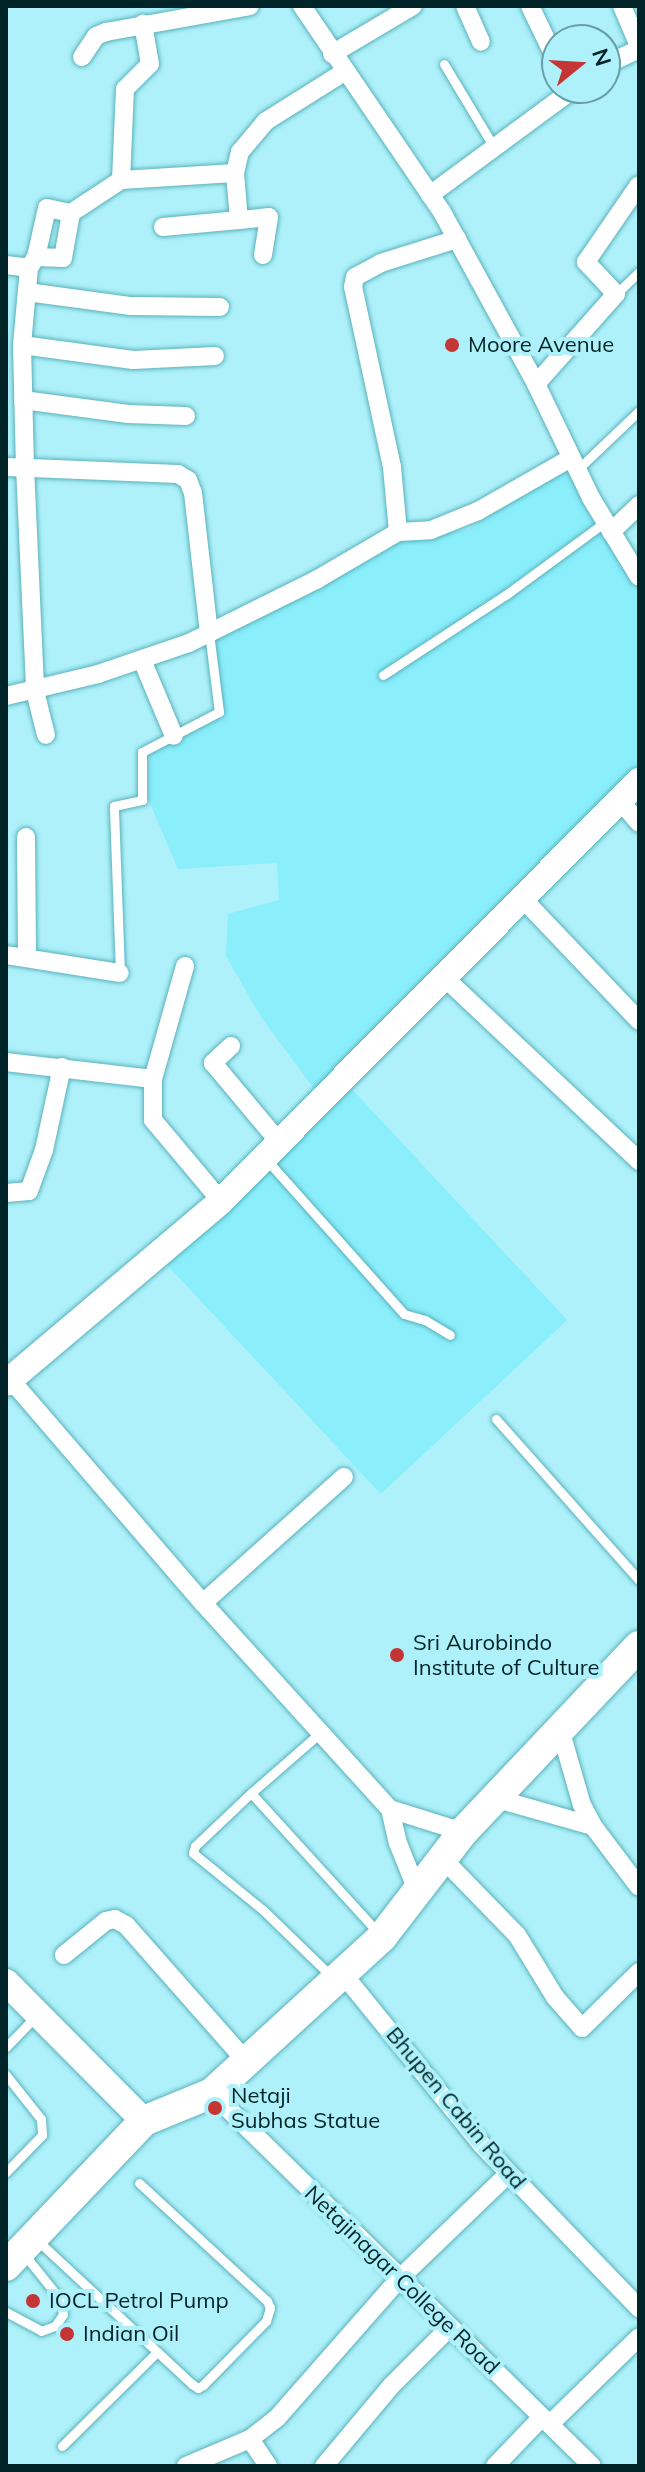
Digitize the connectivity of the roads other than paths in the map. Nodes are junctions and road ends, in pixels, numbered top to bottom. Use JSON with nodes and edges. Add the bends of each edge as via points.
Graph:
{"nodes":[{"id":1,"x":250,"y":6,"type":"edge"},
{"id":2,"x":302,"y":6,"type":"edge"},
{"id":3,"x":413,"y":6,"type":"edge"},
{"id":4,"x":465,"y":6,"type":"edge"},
{"id":5,"x":530,"y":6,"type":"edge"},
{"id":6,"x":622,"y":6,"type":"edge"},
{"id":7,"x":143,"y":24,"type":"junction"},
{"id":8,"x":541,"y":29,"type":"edge"},
{"id":9,"x":481,"y":42,"type":"dead end"},
{"id":10,"x":639,"y":48,"type":"edge"},
{"id":11,"x":332,"y":54,"type":"junction"},
{"id":12,"x":82,"y":57,"type":"dead end"},
{"id":13,"x":621,"y":57,"type":"edge"},
{"id":14,"x":444,"y":64,"type":"dead end"},
{"id":15,"x":344,"y":72,"type":"junction"},
{"id":16,"x":553,"y":104,"type":"edge"},
{"id":17,"x":495,"y":149,"type":"junction"},
{"id":18,"x":235,"y":173,"type":"junction"},
{"id":19,"x":121,"y":180,"type":"junction"},
{"id":20,"x":639,"y":185,"type":"edge"},
{"id":21,"x":430,"y":195,"type":"junction"},
{"id":22,"x":71,"y":213,"type":"junction"},
{"id":23,"x":239,"y":220,"type":"junction"},
{"id":24,"x":163,"y":227,"type":"dead end"},
{"id":25,"x":457,"y":239,"type":"junction"},
{"id":26,"x":263,"y":255,"type":"dead end"},
{"id":27,"x":32,"y":263,"type":"junction"},
{"id":28,"x":6,"y":265,"type":"edge"},
{"id":29,"x":639,"y":272,"type":"edge"},
{"id":30,"x":27,"y":292,"type":"junction"},
{"id":31,"x":613,"y":297,"type":"junction"},
{"id":32,"x":220,"y":307,"type":"dead end"},
{"id":33,"x":22,"y":345,"type":"junction"},
{"id":34,"x":215,"y":356,"type":"dead end"},
{"id":35,"x":536,"y":384,"type":"junction"},
{"id":36,"x":23,"y":400,"type":"junction"},
{"id":37,"x":639,"y":411,"type":"edge"},
{"id":38,"x":186,"y":416,"type":"dead end"},
{"id":39,"x":574,"y":464,"type":"junction"},
{"id":40,"x":6,"y":467,"type":"edge"},
{"id":41,"x":25,"y":467,"type":"junction"},
{"id":42,"x":639,"y":505,"type":"edge"},
{"id":43,"x":608,"y":527,"type":"junction"},
{"id":44,"x":398,"y":532,"type":"junction"},
{"id":45,"x":639,"y":577,"type":"edge"},
{"id":46,"x":209,"y":633,"type":"junction"},
{"id":47,"x":142,"y":660,"type":"junction"},
{"id":48,"x":383,"y":675,"type":"dead end"},
{"id":49,"x":35,"y":691,"type":"junction"},
{"id":50,"x":6,"y":696,"type":"edge"},
{"id":51,"x":46,"y":735,"type":"dead end"},
{"id":52,"x":174,"y":736,"type":"junction"},
{"id":53,"x":639,"y":781,"type":"edge"},
{"id":54,"x":620,"y":801,"type":"junction"},
{"id":55,"x":639,"y":823,"type":"edge"},
{"id":56,"x":26,"y":837,"type":"dead end"},
{"id":57,"x":523,"y":899,"type":"junction"},
{"id":58,"x":6,"y":955,"type":"edge"},
{"id":59,"x":27,"y":958,"type":"junction"},
{"id":60,"x":185,"y":966,"type":"dead end"},
{"id":61,"x":120,"y":973,"type":"joint"},
{"id":62,"x":445,"y":978,"type":"junction"},
{"id":63,"x":639,"y":1021,"type":"edge"},
{"id":64,"x":231,"y":1046,"type":"dead end"},
{"id":65,"x":6,"y":1062,"type":"edge"},
{"id":66,"x":62,"y":1067,"type":"junction"},
{"id":67,"x":153,"y":1079,"type":"junction"},
{"id":68,"x":272,"y":1150,"type":"junction"},
{"id":69,"x":639,"y":1161,"type":"edge"},
{"id":70,"x":6,"y":1193,"type":"edge"},
{"id":71,"x":221,"y":1201,"type":"junction"},
{"id":72,"x":450,"y":1335,"type":"dead end"},
{"id":73,"x":8,"y":1382,"type":"edge"},
{"id":74,"x":496,"y":1419,"type":"dead end"},
{"id":75,"x":344,"y":1477,"type":"dead end"},
{"id":76,"x":639,"y":1580,"type":"edge"},
{"id":77,"x":203,"y":1603,"type":"junction"},
{"id":78,"x":639,"y":1646,"type":"edge"},
{"id":79,"x":560,"y":1729,"type":"junction"},
{"id":80,"x":321,"y":1732,"type":"junction"},
{"id":81,"x":251,"y":1793,"type":"junction"},
{"id":82,"x":494,"y":1798,"type":"junction"},
{"id":83,"x":390,"y":1809,"type":"junction"},
{"id":84,"x":593,"y":1826,"type":"junction"},
{"id":85,"x":463,"y":1832,"type":"junction"},
{"id":86,"x":443,"y":1859,"type":"junction"},
{"id":87,"x":639,"y":1887,"type":"edge"},
{"id":88,"x":418,"y":1893,"type":"junction"},
{"id":89,"x":382,"y":1937,"type":"junction"},
{"id":90,"x":64,"y":1955,"type":"dead end"},
{"id":91,"x":639,"y":1972,"type":"edge"},
{"id":92,"x":339,"y":1977,"type":"junction"},
{"id":93,"x":6,"y":1982,"type":"edge"},
{"id":94,"x":38,"y":2014,"type":"junction"},
{"id":95,"x":6,"y":2047,"type":"edge"},
{"id":96,"x":246,"y":2061,"type":"junction"},
{"id":97,"x":6,"y":2075,"type":"edge"},
{"id":98,"x":212,"y":2093,"type":"junction"},
{"id":99,"x":144,"y":2121,"type":"junction"},
{"id":100,"x":6,"y":2172,"type":"edge"},
{"id":101,"x":508,"y":2174,"type":"junction"},
{"id":102,"x":139,"y":2183,"type":"dead end"},
{"id":103,"x":20,"y":2251,"type":"edge"},
{"id":104,"x":400,"y":2278,"type":"junction"},
{"id":105,"x":639,"y":2308,"type":"edge"},
{"id":106,"x":6,"y":2312,"type":"edge"},
{"id":107,"x":450,"y":2327,"type":"junction"},
{"id":108,"x":639,"y":2337,"type":"edge"},
{"id":109,"x":157,"y":2352,"type":"junction"},
{"id":110,"x":546,"y":2421,"type":"junction"},
{"id":111,"x":250,"y":2439,"type":"junction"},
{"id":112,"x":62,"y":2446,"type":"dead end"},
{"id":113,"x":186,"y":2466,"type":"edge"},
{"id":114,"x":268,"y":2466,"type":"edge"},
{"id":115,"x":324,"y":2466,"type":"edge"},
{"id":116,"x":495,"y":2466,"type":"edge"},
{"id":117,"x":592,"y":2466,"type":"edge"}],
"edges":[{"from":1,"to":7,"type":"street"},
{"from":2,"to":11,"type":"street"},
{"from":3,"to":11,"type":"street"},
{"from":4,"to":9,"type":"street"},
{"from":5,"to":8,"type":"street"},
{"from":6,"to":10,"type":"street"},
{"from":7,"to":12,"type":"street","via":[[96,36]]},
{"from":7,"to":19,"type":"street","via":[[150,64],[125,89]]},
{"from":10,"to":13,"type":"street"},
{"from":11,"to":15,"type":"street"},
{"from":14,"to":17,"type":"lane"},
{"from":15,"to":18,"type":"street","via":[[266,121],[240,152]]},
{"from":15,"to":21,"type":"street"},
{"from":16,"to":17,"type":"street"},
{"from":17,"to":21,"type":"street"},
{"from":18,"to":19,"type":"street"},
{"from":18,"to":23,"type":"street"},
{"from":19,"to":22,"type":"street"},
{"from":20,"to":31,"type":"street","via":[[586,262],[616,294]]},
{"from":21,"to":25,"type":"street"},
{"from":22,"to":27,"type":"street","via":[[63,258]]},
{"from":22,"to":27,"type":"street","via":[[47,208]]},
{"from":23,"to":24,"type":"street"},
{"from":23,"to":26,"type":"street","via":[[269,217]]},
{"from":25,"to":35,"type":"street"},
{"from":25,"to":44,"type":"street","via":[[381,263],[355,277],[392,467]]},
{"from":27,"to":28,"type":"street"},
{"from":27,"to":30,"type":"street"},
{"from":29,"to":31,"type":"lane"},
{"from":30,"to":32,"type":"street","via":[[131,306]]},
{"from":30,"to":33,"type":"street"},
{"from":31,"to":35,"type":"street"},
{"from":33,"to":34,"type":"street","via":[[133,360]]},
{"from":33,"to":36,"type":"street"},
{"from":35,"to":39,"type":"street"},
{"from":36,"to":38,"type":"street"},
{"from":36,"to":41,"type":"street"},
{"from":37,"to":39,"type":"lane"},
{"from":39,"to":43,"type":"street"},
{"from":39,"to":44,"type":"street","via":[[431,530]]},
{"from":40,"to":41,"type":"street"},
{"from":41,"to":46,"type":"street","via":[[178,474],[188,480]]},
{"from":41,"to":49,"type":"street"},
{"from":42,"to":43,"type":"street"},
{"from":43,"to":45,"type":"street"},
{"from":43,"to":48,"type":"lane"},
{"from":44,"to":46,"type":"street"},
{"from":46,"to":47,"type":"street"},
{"from":46,"to":52,"type":"lane","via":[[219,712]]},
{"from":47,"to":49,"type":"street"},
{"from":47,"to":52,"type":"street"},
{"from":49,"to":50,"type":"street"},
{"from":49,"to":51,"type":"street"},
{"from":52,"to":61,"type":"lane","via":[[142,752],[142,800],[114,806]]},
{"from":53,"to":54,"type":"street"},
{"from":54,"to":55,"type":"street"},
{"from":54,"to":57,"type":"street"},
{"from":56,"to":59,"type":"street"},
{"from":57,"to":62,"type":"street"},
{"from":57,"to":63,"type":"street"},
{"from":58,"to":59,"type":"street"},
{"from":59,"to":61,"type":"street"},
{"from":60,"to":67,"type":"street"},
{"from":62,"to":68,"type":"street"},
{"from":62,"to":69,"type":"street"},
{"from":64,"to":68,"type":"street","via":[[213,1063]]},
{"from":65,"to":66,"type":"street"},
{"from":66,"to":67,"type":"street"},
{"from":66,"to":70,"type":"street","via":[[29,1191]]},
{"from":67,"to":71,"type":"street","via":[[153,1120]]},
{"from":68,"to":71,"type":"street"},
{"from":68,"to":72,"type":"lane","via":[[404,1314]]},
{"from":71,"to":73,"type":"street"},
{"from":73,"to":77,"type":"street"},
{"from":74,"to":76,"type":"lane"},
{"from":75,"to":77,"type":"street"},
{"from":77,"to":80,"type":"street"},
{"from":78,"to":79,"type":"main road"},
{"from":79,"to":82,"type":"main road"},
{"from":79,"to":84,"type":"street"},
{"from":80,"to":81,"type":"lane"},
{"from":80,"to":83,"type":"street"},
{"from":81,"to":89,"type":"lane"},
{"from":81,"to":92,"type":"lane","via":[[193,1853]]},
{"from":82,"to":84,"type":"street"},
{"from":82,"to":85,"type":"main road"},
{"from":83,"to":85,"type":"street"},
{"from":83,"to":88,"type":"street"},
{"from":84,"to":87,"type":"street"},
{"from":85,"to":86,"type":"main road"},
{"from":86,"to":88,"type":"main road"},
{"from":86,"to":91,"type":"street","via":[[517,1935],[555,1997],[582,2028]]},
{"from":88,"to":89,"type":"main road"},
{"from":89,"to":92,"type":"main road"},
{"from":90,"to":96,"type":"street","via":[[106,1921],[126,1925]]},
{"from":92,"to":96,"type":"main road"},
{"from":92,"to":101,"type":"street","name":"Bhupen Cabin Road"},
{"from":93,"to":94,"type":"street"},
{"from":94,"to":95,"type":"lane"},
{"from":94,"to":99,"type":"street"},
{"from":96,"to":98,"type":"main road"},
{"from":97,"to":100,"type":"lane","via":[[41,2119],[42,2135]]},
{"from":98,"to":99,"type":"main road"},
{"from":98,"to":104,"type":"street","name":"Netajinagar College Road"},
{"from":99,"to":103,"type":"main road"},
{"from":101,"to":104,"type":"street"},
{"from":101,"to":105,"type":"street","name":"Bhupen Cabin Road"},
{"from":102,"to":109,"type":"lane","via":[[270,2308],[266,2321],[198,2388]]},
{"from":103,"to":106,"type":"lane","via":[[60,2299],[63,2314],[55,2326],[41,2331]]},
{"from":103,"to":109,"type":"lane"},
{"from":104,"to":107,"type":"street","name":"Netajinagar College Road"},
{"from":104,"to":111,"type":"street","via":[[307,2386]]},
{"from":107,"to":110,"type":"street","name":"Netajinagar College Road"},
{"from":107,"to":115,"type":"street","via":[[392,2385]]},
{"from":108,"to":110,"type":"street"},
{"from":109,"to":112,"type":"lane"},
{"from":110,"to":116,"type":"street"},
{"from":110,"to":117,"type":"street","name":"Netajinagar College Road"},
{"from":111,"to":113,"type":"street"},
{"from":111,"to":114,"type":"street"}]}
